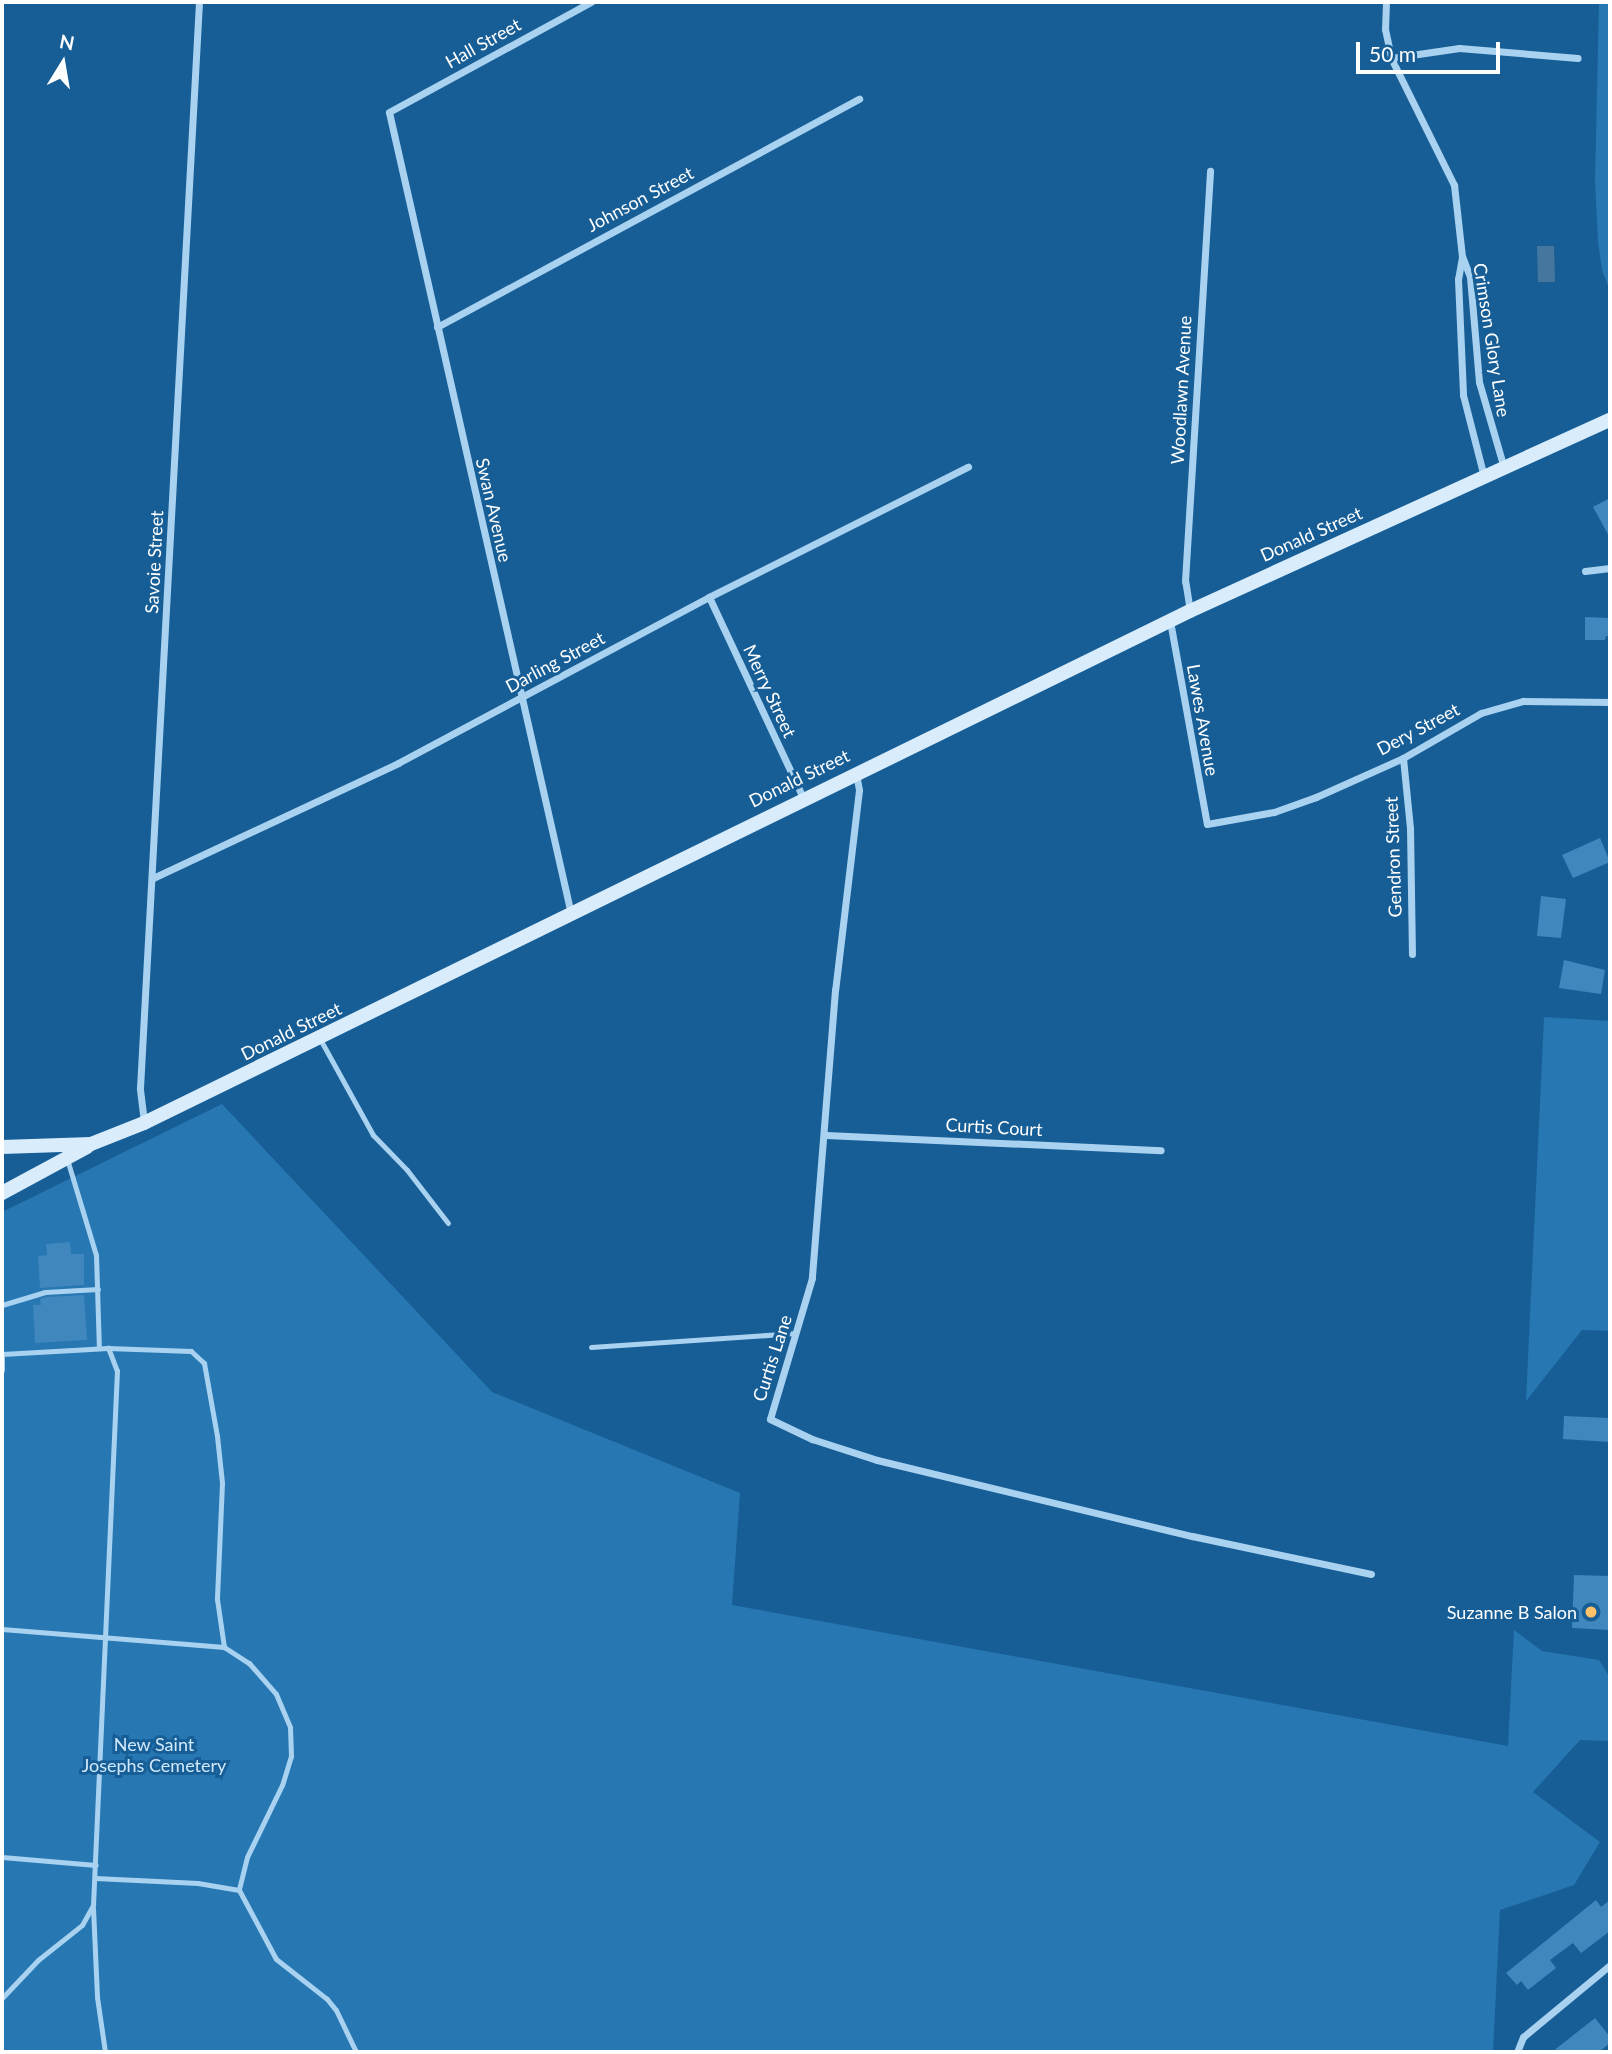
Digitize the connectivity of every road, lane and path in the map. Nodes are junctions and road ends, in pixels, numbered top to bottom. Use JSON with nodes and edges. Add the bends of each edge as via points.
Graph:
{"nodes":[{"id":1,"x":199,"y":2,"type":"edge"},
{"id":2,"x":591,"y":2,"type":"edge"},
{"id":3,"x":1386,"y":2,"type":"edge"},
{"id":4,"x":1391,"y":58,"type":"junction"},
{"id":5,"x":1578,"y":58,"type":"dead end"},
{"id":6,"x":859,"y":99,"type":"dead end"},
{"id":7,"x":389,"y":112,"type":"joint"},
{"id":8,"x":1210,"y":171,"type":"dead end"},
{"id":9,"x":1462,"y":256,"type":"junction"},
{"id":10,"x":436,"y":327,"type":"junction"},
{"id":11,"x":1610,"y":420,"type":"edge"},
{"id":12,"x":968,"y":467,"type":"dead end"},
{"id":13,"x":1504,"y":468,"type":"junction"},
{"id":14,"x":1484,"y":477,"type":"junction"},
{"id":15,"x":1610,"y":568,"type":"edge"},
{"id":16,"x":1585,"y":571,"type":"dead end"},
{"id":17,"x":709,"y":597,"type":"junction"},
{"id":18,"x":1190,"y":611,"type":"junction"},
{"id":19,"x":1170,"y":621,"type":"junction"},
{"id":20,"x":521,"y":698,"type":"junction"},
{"id":21,"x":1610,"y":702,"type":"edge"},
{"id":22,"x":1403,"y":758,"type":"junction"},
{"id":23,"x":856,"y":772,"type":"junction"},
{"id":24,"x":803,"y":798,"type":"junction"},
{"id":25,"x":1207,"y":824,"type":"joint"},
{"id":26,"x":153,"y":878,"type":"junction"},
{"id":27,"x":571,"y":914,"type":"junction"},
{"id":28,"x":1412,"y":954,"type":"dead end"},
{"id":29,"x":320,"y":1039,"type":"junction"},
{"id":30,"x":144,"y":1123,"type":"junction"},
{"id":31,"x":826,"y":1135,"type":"junction"},
{"id":32,"x":91,"y":1144,"type":"junction"},
{"id":33,"x":2,"y":1147,"type":"edge"},
{"id":34,"x":1161,"y":1150,"type":"dead end"},
{"id":35,"x":67,"y":1159,"type":"junction"},
{"id":36,"x":2,"y":1193,"type":"edge"},
{"id":37,"x":448,"y":1223,"type":"dead end"},
{"id":38,"x":99,"y":1289,"type":"junction"},
{"id":39,"x":2,"y":1305,"type":"edge"},
{"id":40,"x":795,"y":1333,"type":"junction"},
{"id":41,"x":591,"y":1347,"type":"dead end"},
{"id":42,"x":99,"y":1348,"type":"junction"},
{"id":43,"x":108,"y":1348,"type":"junction"},
{"id":44,"x":2,"y":1354,"type":"edge"},
{"id":45,"x":2,"y":1370,"type":"edge"},
{"id":46,"x":1371,"y":1574,"type":"dead end"},
{"id":47,"x":2,"y":1629,"type":"edge"},
{"id":48,"x":103,"y":1638,"type":"junction"},
{"id":49,"x":224,"y":1647,"type":"junction"},
{"id":50,"x":2,"y":1857,"type":"edge"},
{"id":51,"x":96,"y":1866,"type":"junction"},
{"id":52,"x":95,"y":1878,"type":"junction"},
{"id":53,"x":239,"y":1890,"type":"junction"},
{"id":54,"x":93,"y":1905,"type":"junction"},
{"id":55,"x":1610,"y":1965,"type":"edge"},
{"id":56,"x":2,"y":1998,"type":"edge"},
{"id":57,"x":105,"y":2052,"type":"edge"},
{"id":58,"x":356,"y":2052,"type":"edge"},
{"id":59,"x":1517,"y":2052,"type":"edge"}],
"edges":[{"from":1,"to":26,"type":"street","name":"Savoie Street"},
{"from":2,"to":7,"type":"street","name":"Hall Street"},
{"from":3,"to":4,"type":"street","name":"Crimson Glory Lane"},
{"from":4,"to":5,"type":"street","via":[[1460,48]]},
{"from":4,"to":9,"type":"street","name":"Crimson Glory Lane","via":[[1450,174],[1459,208]]},
{"from":6,"to":10,"type":"street","name":"Johnson Street"},
{"from":7,"to":10,"type":"street","name":"Swan Avenue"},
{"from":8,"to":18,"type":"street","name":"Woodlawn Avenue","via":[[1185,581]]},
{"from":9,"to":13,"type":"street","name":"Crimson Glory Lane","via":[[1469,277],[1482,393]]},
{"from":9,"to":14,"type":"street","name":"Crimson Glory Lane","via":[[1458,289],[1463,395]]},
{"from":10,"to":20,"type":"street","name":"Swan Avenue"},
{"from":11,"to":13,"type":"street","name":"Donald Street"},
{"from":12,"to":17,"type":"street","name":"Darling Street"},
{"from":13,"to":14,"type":"street","name":"Donald Street"},
{"from":14,"to":18,"type":"street","name":"Donald Street"},
{"from":15,"to":16,"type":"street"},
{"from":17,"to":20,"type":"street","name":"Darling Street"},
{"from":17,"to":24,"type":"street","name":"Merry Street"},
{"from":18,"to":19,"type":"street","name":"Donald Street"},
{"from":19,"to":23,"type":"street","name":"Donald Street"},
{"from":19,"to":25,"type":"street","name":"Lawes Avenue"},
{"from":20,"to":26,"type":"street","name":"Darling Street","via":[[398,763]]},
{"from":20,"to":27,"type":"street","name":"Swan Avenue"},
{"from":21,"to":22,"type":"street","name":"Dery Street","via":[[1522,701],[1461,722]]},
{"from":22,"to":25,"type":"street","name":"Dery Street","via":[[1274,812]]},
{"from":22,"to":28,"type":"street","name":"Gendron Street","via":[[1410,828]]},
{"from":23,"to":24,"type":"street","name":"Donald Street"},
{"from":23,"to":31,"type":"street","name":"Curtis Lane","via":[[859,790],[835,990]]},
{"from":24,"to":27,"type":"street","name":"Donald Street"},
{"from":26,"to":30,"type":"street","name":"Savoie Street","via":[[140,1088]]},
{"from":27,"to":29,"type":"street","name":"Donald Street"},
{"from":29,"to":30,"type":"street","name":"Donald Street"},
{"from":29,"to":37,"type":"lane","via":[[373,1135]]},
{"from":30,"to":32,"type":"street","name":"Donald Street"},
{"from":31,"to":34,"type":"street","name":"Curtis Court"},
{"from":31,"to":40,"type":"street","name":"Curtis Lane","via":[[812,1278]]},
{"from":32,"to":33,"type":"street","name":"Donald Street"},
{"from":32,"to":35,"type":"street"},
{"from":35,"to":36,"type":"street"},
{"from":35,"to":38,"type":"lane","via":[[96,1255]]},
{"from":38,"to":39,"type":"lane","via":[[45,1292]]},
{"from":38,"to":42,"type":"lane"},
{"from":40,"to":41,"type":"lane"},
{"from":40,"to":46,"type":"street","name":"Curtis Lane","via":[[770,1419],[812,1439],[973,1484]]},
{"from":42,"to":43,"type":"lane"},
{"from":42,"to":44,"type":"lane"},
{"from":43,"to":48,"type":"lane","via":[[117,1371]]},
{"from":43,"to":49,"type":"lane","via":[[191,1351],[204,1363],[222,1483],[218,1599]]},
{"from":44,"to":45,"type":"lane"},
{"from":47,"to":48,"type":"lane"},
{"from":48,"to":49,"type":"lane"},
{"from":48,"to":51,"type":"lane"},
{"from":49,"to":53,"type":"lane","via":[[249,1663],[276,1694],[290,1727],[291,1756],[282,1785],[247,1857]]},
{"from":50,"to":51,"type":"lane"},
{"from":51,"to":52,"type":"lane"},
{"from":52,"to":53,"type":"lane","via":[[198,1883]]},
{"from":52,"to":54,"type":"lane"},
{"from":53,"to":58,"type":"lane","via":[[276,1959],[327,1998]]},
{"from":54,"to":56,"type":"lane","via":[[82,1925]]},
{"from":54,"to":57,"type":"lane"},
{"from":55,"to":59,"type":"street","via":[[1523,2037]]}]}
